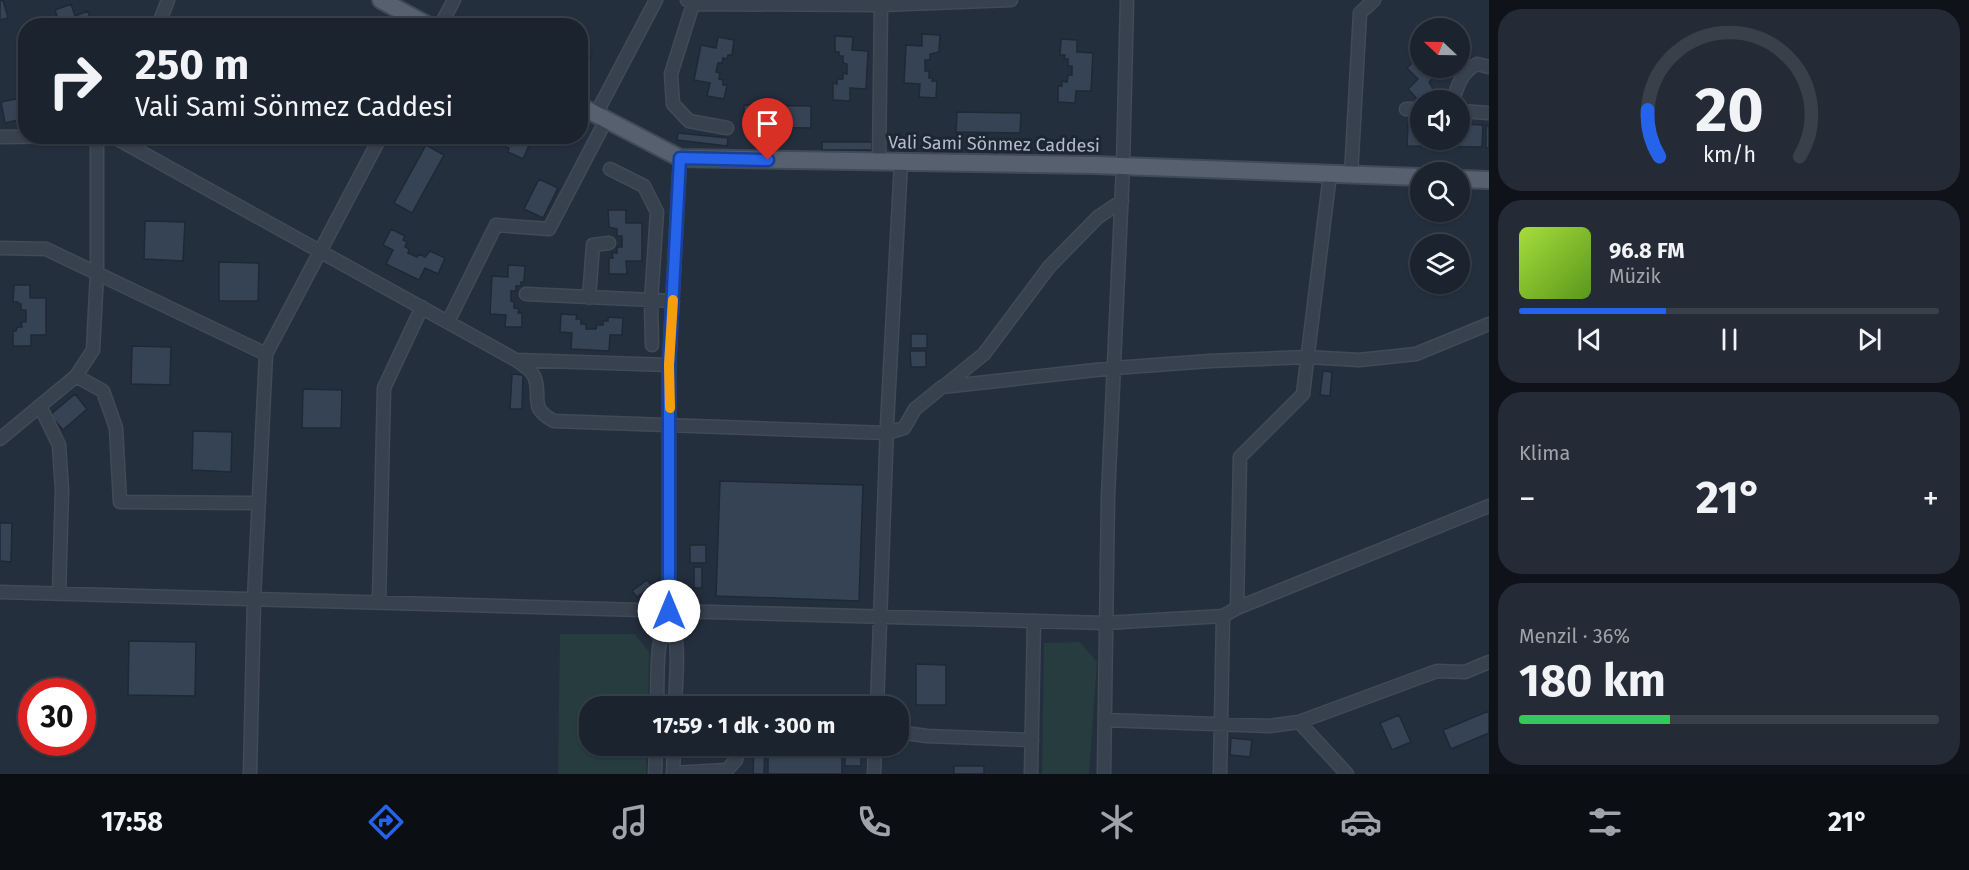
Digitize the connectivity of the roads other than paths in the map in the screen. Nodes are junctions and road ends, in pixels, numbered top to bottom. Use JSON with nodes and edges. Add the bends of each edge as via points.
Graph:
{"nodes":[{"id":1,"x":168,"y":0,"type":"edge"},
{"id":2,"x":381,"y":0,"type":"edge"},
{"id":3,"x":454,"y":0,"type":"edge"},
{"id":4,"x":656,"y":0,"type":"edge"},
{"id":5,"x":1011,"y":0,"type":"edge"},
{"id":6,"x":1127,"y":0,"type":"edge"},
{"id":7,"x":1374,"y":0,"type":"edge"},
{"id":8,"x":690,"y":2,"type":"edge"},
{"id":9,"x":846,"y":2,"type":"edge"},
{"id":10,"x":881,"y":5,"type":"junction"},
{"id":11,"x":161,"y":18,"type":"edge"},
{"id":12,"x":414,"y":18,"type":"edge"},
{"id":13,"x":444,"y":18,"type":"edge"},
{"id":14,"x":1489,"y":67,"type":"edge"},
{"id":15,"x":1456,"y":90,"type":"edge"},
{"id":16,"x":1406,"y":109,"type":"dead end"},
{"id":17,"x":1410,"y":109,"type":"edge"},
{"id":18,"x":588,"y":110,"type":"edge"},
{"id":19,"x":1470,"y":112,"type":"edge"},
{"id":20,"x":1489,"y":113,"type":"edge"},
{"id":21,"x":601,"y":117,"type":"junction"},
{"id":22,"x":727,"y":129,"type":"dead end"},
{"id":23,"x":0,"y":137,"type":"edge"},
{"id":24,"x":18,"y":137,"type":"edge"},
{"id":25,"x":97,"y":144,"type":"edge"},
{"id":26,"x":127,"y":144,"type":"edge"},
{"id":27,"x":377,"y":144,"type":"edge"},
{"id":28,"x":680,"y":158,"type":"junction"},
{"id":29,"x":879,"y":162,"type":"junction"},
{"id":30,"x":901,"y":162,"type":"junction"},
{"id":31,"x":1123,"y":166,"type":"junction"},
{"id":32,"x":610,"y":169,"type":"dead end"},
{"id":33,"x":1330,"y":174,"type":"junction"},
{"id":34,"x":1351,"y":175,"type":"junction"},
{"id":35,"x":1410,"y":177,"type":"edge"},
{"id":36,"x":1470,"y":179,"type":"edge"},
{"id":37,"x":1489,"y":180,"type":"edge"},
{"id":38,"x":1122,"y":201,"type":"junction"},
{"id":39,"x":609,"y":243,"type":"dead end"},
{"id":40,"x":0,"y":248,"type":"edge"},
{"id":41,"x":321,"y":250,"type":"junction"},
{"id":42,"x":97,"y":273,"type":"junction"},
{"id":43,"x":525,"y":294,"type":"dead end"},
{"id":44,"x":590,"y":298,"type":"junction"},
{"id":45,"x":651,"y":301,"type":"junction"},
{"id":46,"x":673,"y":301,"type":"junction"},
{"id":47,"x":422,"y":307,"type":"junction"},
{"id":48,"x":448,"y":322,"type":"junction"},
{"id":49,"x":1489,"y":324,"type":"edge"},
{"id":50,"x":652,"y":345,"type":"dead end"},
{"id":51,"x":266,"y":354,"type":"junction"},
{"id":52,"x":1307,"y":357,"type":"junction"},
{"id":53,"x":516,"y":360,"type":"junction"},
{"id":54,"x":669,"y":365,"type":"junction"},
{"id":55,"x":1114,"y":368,"type":"junction"},
{"id":56,"x":76,"y":376,"type":"junction"},
{"id":57,"x":942,"y":387,"type":"junction"},
{"id":58,"x":40,"y":406,"type":"junction"},
{"id":59,"x":670,"y":424,"type":"junction"},
{"id":60,"x":887,"y":433,"type":"junction"},
{"id":61,"x":0,"y":439,"type":"edge"},
{"id":62,"x":259,"y":503,"type":"junction"},
{"id":63,"x":1489,"y":506,"type":"edge"},
{"id":64,"x":0,"y":592,"type":"edge"},
{"id":65,"x":59,"y":594,"type":"junction"},
{"id":66,"x":254,"y":599,"type":"junction"},
{"id":67,"x":379,"y":603,"type":"junction"},
{"id":68,"x":1237,"y":608,"type":"junction"},
{"id":69,"x":669,"y":611,"type":"junction"},
{"id":70,"x":880,"y":616,"type":"junction"},
{"id":71,"x":1223,"y":616,"type":"junction"},
{"id":72,"x":1034,"y":621,"type":"junction"},
{"id":73,"x":1105,"y":622,"type":"junction"},
{"id":74,"x":1489,"y":662,"type":"edge"},
{"id":75,"x":657,"y":696,"type":"edge"},
{"id":76,"x":675,"y":696,"type":"edge"},
{"id":77,"x":877,"y":696,"type":"edge"},
{"id":78,"x":1105,"y":720,"type":"junction"},
{"id":79,"x":1299,"y":722,"type":"junction"},
{"id":80,"x":1221,"y":725,"type":"junction"},
{"id":81,"x":909,"y":734,"type":"edge"},
{"id":82,"x":1032,"y":740,"type":"junction"},
{"id":83,"x":656,"y":756,"type":"edge"},
{"id":84,"x":674,"y":756,"type":"edge"},
{"id":85,"x":737,"y":756,"type":"edge"},
{"id":86,"x":875,"y":756,"type":"edge"},
{"id":87,"x":673,"y":773,"type":"edge"},
{"id":88,"x":250,"y":774,"type":"edge"},
{"id":89,"x":655,"y":774,"type":"edge"},
{"id":90,"x":874,"y":774,"type":"edge"},
{"id":91,"x":1031,"y":774,"type":"edge"},
{"id":92,"x":1104,"y":774,"type":"edge"},
{"id":93,"x":1221,"y":774,"type":"edge"},
{"id":94,"x":1347,"y":774,"type":"edge"}],
"edges":[{"from":1,"to":11,"type":"street"},
{"from":2,"to":12,"type":"main road"},
{"from":3,"to":13,"type":"street"},
{"from":4,"to":21,"type":"street"},
{"from":5,"to":10,"type":"street"},
{"from":6,"to":31,"type":"street"},
{"from":7,"to":34,"type":"street","via":[[1360,14]]},
{"from":8,"to":9,"type":"street"},
{"from":8,"to":22,"type":"street","via":[[671,74],[673,104],[689,121]]},
{"from":9,"to":10,"type":"street"},
{"from":10,"to":29,"type":"street"},
{"from":14,"to":15,"type":"street","via":[[1477,64],[1467,69]]},
{"from":16,"to":17,"type":"street"},
{"from":18,"to":21,"type":"main road","name":"Vali Sami Sönmez Caddesi"},
{"from":19,"to":20,"type":"street"},
{"from":21,"to":28,"type":"main road","name":"Vali Sami Sönmez Caddesi"},
{"from":21,"to":48,"type":"street","via":[[549,229],[496,225]]},
{"from":23,"to":24,"type":"street"},
{"from":25,"to":42,"type":"street"},
{"from":26,"to":41,"type":"street"},
{"from":27,"to":41,"type":"street"},
{"from":28,"to":29,"type":"main road","name":"Vali Sami Sönmez Caddesi"},
{"from":28,"to":46,"type":"street"},
{"from":29,"to":30,"type":"main road","name":"Vali Sami Sönmez Caddesi"},
{"from":30,"to":31,"type":"main road","name":"Vali Sami Sönmez Caddesi"},
{"from":30,"to":60,"type":"street"},
{"from":31,"to":33,"type":"main road","name":"Vali Sami Sönmez Caddesi"},
{"from":31,"to":38,"type":"street"},
{"from":32,"to":45,"type":"street","via":[[644,186],[657,212]]},
{"from":33,"to":34,"type":"main road","name":"Vali Sami Sönmez Caddesi"},
{"from":33,"to":52,"type":"street"},
{"from":34,"to":35,"type":"main road","name":"Vali Sami Sönmez Caddesi"},
{"from":36,"to":37,"type":"main road"},
{"from":38,"to":55,"type":"street"},
{"from":38,"to":57,"type":"street","via":[[1098,217],[1049,267],[984,354]]},
{"from":39,"to":44,"type":"street","via":[[593,245]]},
{"from":40,"to":42,"type":"street","via":[[46,249]]},
{"from":41,"to":47,"type":"street"},
{"from":41,"to":51,"type":"street"},
{"from":42,"to":51,"type":"street"},
{"from":42,"to":56,"type":"street","via":[[93,350]]},
{"from":43,"to":44,"type":"street"},
{"from":44,"to":45,"type":"street"},
{"from":45,"to":46,"type":"street"},
{"from":45,"to":50,"type":"street"},
{"from":46,"to":54,"type":"street"},
{"from":47,"to":48,"type":"street"},
{"from":47,"to":67,"type":"street","via":[[384,388]]},
{"from":48,"to":53,"type":"street"},
{"from":49,"to":52,"type":"street","via":[[1416,354],[1359,360]]},
{"from":51,"to":62,"type":"street"},
{"from":52,"to":55,"type":"street"},
{"from":52,"to":68,"type":"street","via":[[1303,394],[1240,457]]},
{"from":53,"to":54,"type":"street"},
{"from":53,"to":59,"type":"street","via":[[533,375],[536,404],[543,415],[554,421]]},
{"from":54,"to":59,"type":"street"},
{"from":55,"to":57,"type":"street"},
{"from":55,"to":73,"type":"street"},
{"from":56,"to":58,"type":"street"},
{"from":56,"to":62,"type":"street","via":[[103,391],[116,428],[120,502]]},
{"from":57,"to":60,"type":"street","via":[[915,409],[904,428]]},
{"from":58,"to":61,"type":"street"},
{"from":58,"to":65,"type":"street","via":[[59,445]]},
{"from":59,"to":60,"type":"street"},
{"from":59,"to":69,"type":"street"},
{"from":60,"to":70,"type":"street"},
{"from":62,"to":66,"type":"street"},
{"from":63,"to":68,"type":"street"},
{"from":64,"to":65,"type":"street"},
{"from":65,"to":66,"type":"street"},
{"from":66,"to":67,"type":"street"},
{"from":66,"to":88,"type":"street"},
{"from":67,"to":69,"type":"street"},
{"from":68,"to":71,"type":"street"},
{"from":69,"to":70,"type":"street"},
{"from":69,"to":75,"type":"street","via":[[659,642]]},
{"from":69,"to":76,"type":"street","via":[[676,629]]},
{"from":70,"to":72,"type":"street"},
{"from":70,"to":77,"type":"street"},
{"from":71,"to":73,"type":"street"},
{"from":71,"to":80,"type":"street"},
{"from":72,"to":73,"type":"street"},
{"from":72,"to":82,"type":"street"},
{"from":73,"to":78,"type":"street"},
{"from":74,"to":79,"type":"street","via":[[1465,672],[1437,671]]},
{"from":78,"to":80,"type":"street"},
{"from":78,"to":92,"type":"street"},
{"from":79,"to":80,"type":"street"},
{"from":79,"to":94,"type":"street"},
{"from":80,"to":93,"type":"street"},
{"from":81,"to":82,"type":"street"},
{"from":82,"to":91,"type":"street"},
{"from":83,"to":89,"type":"street"},
{"from":84,"to":87,"type":"street"},
{"from":85,"to":87,"type":"street","via":[[728,770]]},
{"from":86,"to":90,"type":"street"}]}
